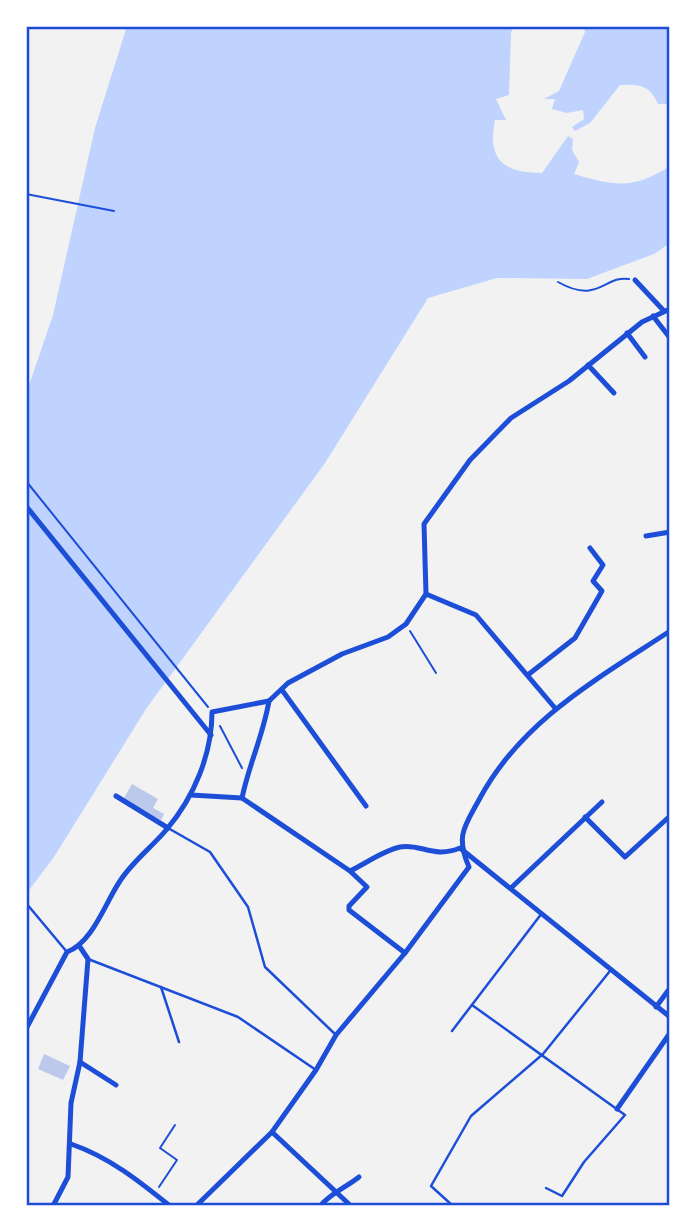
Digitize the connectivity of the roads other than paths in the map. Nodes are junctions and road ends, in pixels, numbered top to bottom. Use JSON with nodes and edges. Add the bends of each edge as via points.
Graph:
{"nodes":[{"id":1,"x":635,"y":280,"type":"road end"},
{"id":2,"x":667,"y":310,"type":"edge"},
{"id":3,"x":653,"y":316,"type":"junction"},
{"id":4,"x":627,"y":333,"type":"junction"},
{"id":5,"x":670,"y":338,"type":"edge"},
{"id":6,"x":645,"y":357,"type":"dead end"},
{"id":7,"x":588,"y":365,"type":"junction"},
{"id":8,"x":614,"y":393,"type":"dead end"},
{"id":9,"x":26,"y":506,"type":"edge"},
{"id":10,"x":670,"y":532,"type":"edge"},
{"id":11,"x":646,"y":536,"type":"dead end"},
{"id":12,"x":590,"y":548,"type":"dead end"},
{"id":13,"x":426,"y":594,"type":"junction"},
{"id":14,"x":670,"y":631,"type":"edge"},
{"id":15,"x":529,"y":674,"type":"junction"},
{"id":16,"x":282,"y":690,"type":"junction"},
{"id":17,"x":269,"y":701,"type":"junction"},
{"id":18,"x":555,"y":708,"type":"junction"},
{"id":19,"x":212,"y":736,"type":"junction"},
{"id":20,"x":191,"y":795,"type":"junction"},
{"id":21,"x":116,"y":796,"type":"dead end"},
{"id":22,"x":242,"y":798,"type":"junction"},
{"id":23,"x":602,"y":802,"type":"dead end"},
{"id":24,"x":366,"y":806,"type":"dead end"},
{"id":25,"x":670,"y":816,"type":"edge"},
{"id":26,"x":585,"y":817,"type":"junction"},
{"id":27,"x":168,"y":828,"type":"junction"},
{"id":28,"x":460,"y":848,"type":"junction"},
{"id":29,"x":350,"y":871,"type":"junction"},
{"id":30,"x":512,"y":887,"type":"junction"},
{"id":31,"x":26,"y":903,"type":"edge"},
{"id":32,"x":542,"y":913,"type":"junction"},
{"id":33,"x":80,"y":947,"type":"junction"},
{"id":34,"x":67,"y":952,"type":"junction"},
{"id":35,"x":405,"y":953,"type":"junction"},
{"id":36,"x":88,"y":959,"type":"junction"},
{"id":37,"x":610,"y":971,"type":"junction"},
{"id":38,"x":161,"y":987,"type":"junction"},
{"id":39,"x":670,"y":988,"type":"edge"},
{"id":40,"x":472,"y":1005,"type":"junction"},
{"id":41,"x":656,"y":1007,"type":"junction"},
{"id":42,"x":670,"y":1017,"type":"edge"},
{"id":43,"x":26,"y":1029,"type":"edge"},
{"id":44,"x":452,"y":1031,"type":"dead end"},
{"id":45,"x":670,"y":1033,"type":"edge"},
{"id":46,"x":336,"y":1034,"type":"junction"},
{"id":47,"x":179,"y":1042,"type":"dead end"},
{"id":48,"x":543,"y":1054,"type":"junction"},
{"id":49,"x":80,"y":1062,"type":"junction"},
{"id":50,"x":316,"y":1070,"type":"junction"},
{"id":51,"x":116,"y":1085,"type":"dead end"},
{"id":52,"x":617,"y":1110,"type":"junction"},
{"id":53,"x":271,"y":1132,"type":"junction"},
{"id":54,"x":71,"y":1144,"type":"junction"},
{"id":55,"x":359,"y":1177,"type":"dead end"},
{"id":56,"x":546,"y":1188,"type":"dead end"},
{"id":57,"x":337,"y":1192,"type":"junction"},
{"id":58,"x":53,"y":1206,"type":"edge"},
{"id":59,"x":170,"y":1206,"type":"edge"},
{"id":60,"x":196,"y":1206,"type":"edge"},
{"id":61,"x":320,"y":1206,"type":"edge"},
{"id":62,"x":351,"y":1206,"type":"edge"},
{"id":63,"x":453,"y":1206,"type":"edge"}],
"edges":[{"from":1,"to":2,"type":"street"},
{"from":2,"to":3,"type":"street"},
{"from":3,"to":4,"type":"street"},
{"from":3,"to":5,"type":"street"},
{"from":4,"to":6,"type":"street"},
{"from":4,"to":7,"type":"street"},
{"from":7,"to":8,"type":"street"},
{"from":7,"to":13,"type":"street","via":[[511,418],[470,460],[431,514],[424,524]]},
{"from":9,"to":19,"type":"street"},
{"from":10,"to":11,"type":"street"},
{"from":12,"to":15,"type":"street","via":[[603,565],[593,581],[602,591],[575,638]]},
{"from":13,"to":15,"type":"street","via":[[477,615]]},
{"from":13,"to":16,"type":"street","via":[[406,624],[387,637],[342,654]]},
{"from":14,"to":18,"type":"street"},
{"from":15,"to":18,"type":"street"},
{"from":16,"to":17,"type":"street"},
{"from":16,"to":24,"type":"street"},
{"from":17,"to":19,"type":"street","via":[[212,712]]},
{"from":17,"to":22,"type":"street","via":[[263,737]]},
{"from":18,"to":28,"type":"street","via":[[514,747],[486,788],[464,827]]},
{"from":19,"to":20,"type":"street"},
{"from":20,"to":22,"type":"street"},
{"from":20,"to":27,"type":"street"},
{"from":21,"to":27,"type":"street"},
{"from":22,"to":29,"type":"street"},
{"from":23,"to":26,"type":"street"},
{"from":25,"to":26,"type":"street","via":[[625,857]]},
{"from":26,"to":30,"type":"street"},
{"from":27,"to":33,"type":"street","via":[[121,877]]},
{"from":27,"to":46,"type":"lane","via":[[210,852],[248,907],[265,967]]},
{"from":28,"to":29,"type":"street","via":[[429,852],[401,847]]},
{"from":28,"to":30,"type":"street"},
{"from":28,"to":35,"type":"street","via":[[469,867]]},
{"from":29,"to":35,"type":"street","via":[[366,887],[349,910]]},
{"from":30,"to":32,"type":"street"},
{"from":31,"to":34,"type":"lane"},
{"from":32,"to":37,"type":"street"},
{"from":32,"to":40,"type":"lane"},
{"from":33,"to":34,"type":"street"},
{"from":33,"to":36,"type":"street"},
{"from":34,"to":43,"type":"street"},
{"from":35,"to":46,"type":"street"},
{"from":36,"to":38,"type":"lane"},
{"from":36,"to":49,"type":"street"},
{"from":37,"to":41,"type":"street"},
{"from":37,"to":48,"type":"lane"},
{"from":38,"to":47,"type":"lane"},
{"from":38,"to":50,"type":"lane","via":[[247,1021]]},
{"from":39,"to":41,"type":"street"},
{"from":40,"to":44,"type":"lane"},
{"from":40,"to":48,"type":"lane"},
{"from":41,"to":42,"type":"street"},
{"from":45,"to":52,"type":"street"},
{"from":46,"to":50,"type":"street"},
{"from":48,"to":52,"type":"lane"},
{"from":48,"to":63,"type":"lane","via":[[471,1116],[451,1146],[431,1186]]},
{"from":49,"to":51,"type":"street"},
{"from":49,"to":54,"type":"street","via":[[71,1103]]},
{"from":50,"to":53,"type":"street"},
{"from":52,"to":56,"type":"lane","via":[[625,1115],[584,1162],[562,1196]]},
{"from":53,"to":57,"type":"street"},
{"from":53,"to":60,"type":"street"},
{"from":54,"to":58,"type":"street","via":[[68,1177]]},
{"from":54,"to":59,"type":"street","via":[[102,1157]]},
{"from":55,"to":57,"type":"street"},
{"from":57,"to":61,"type":"street"},
{"from":57,"to":62,"type":"street"}]}
